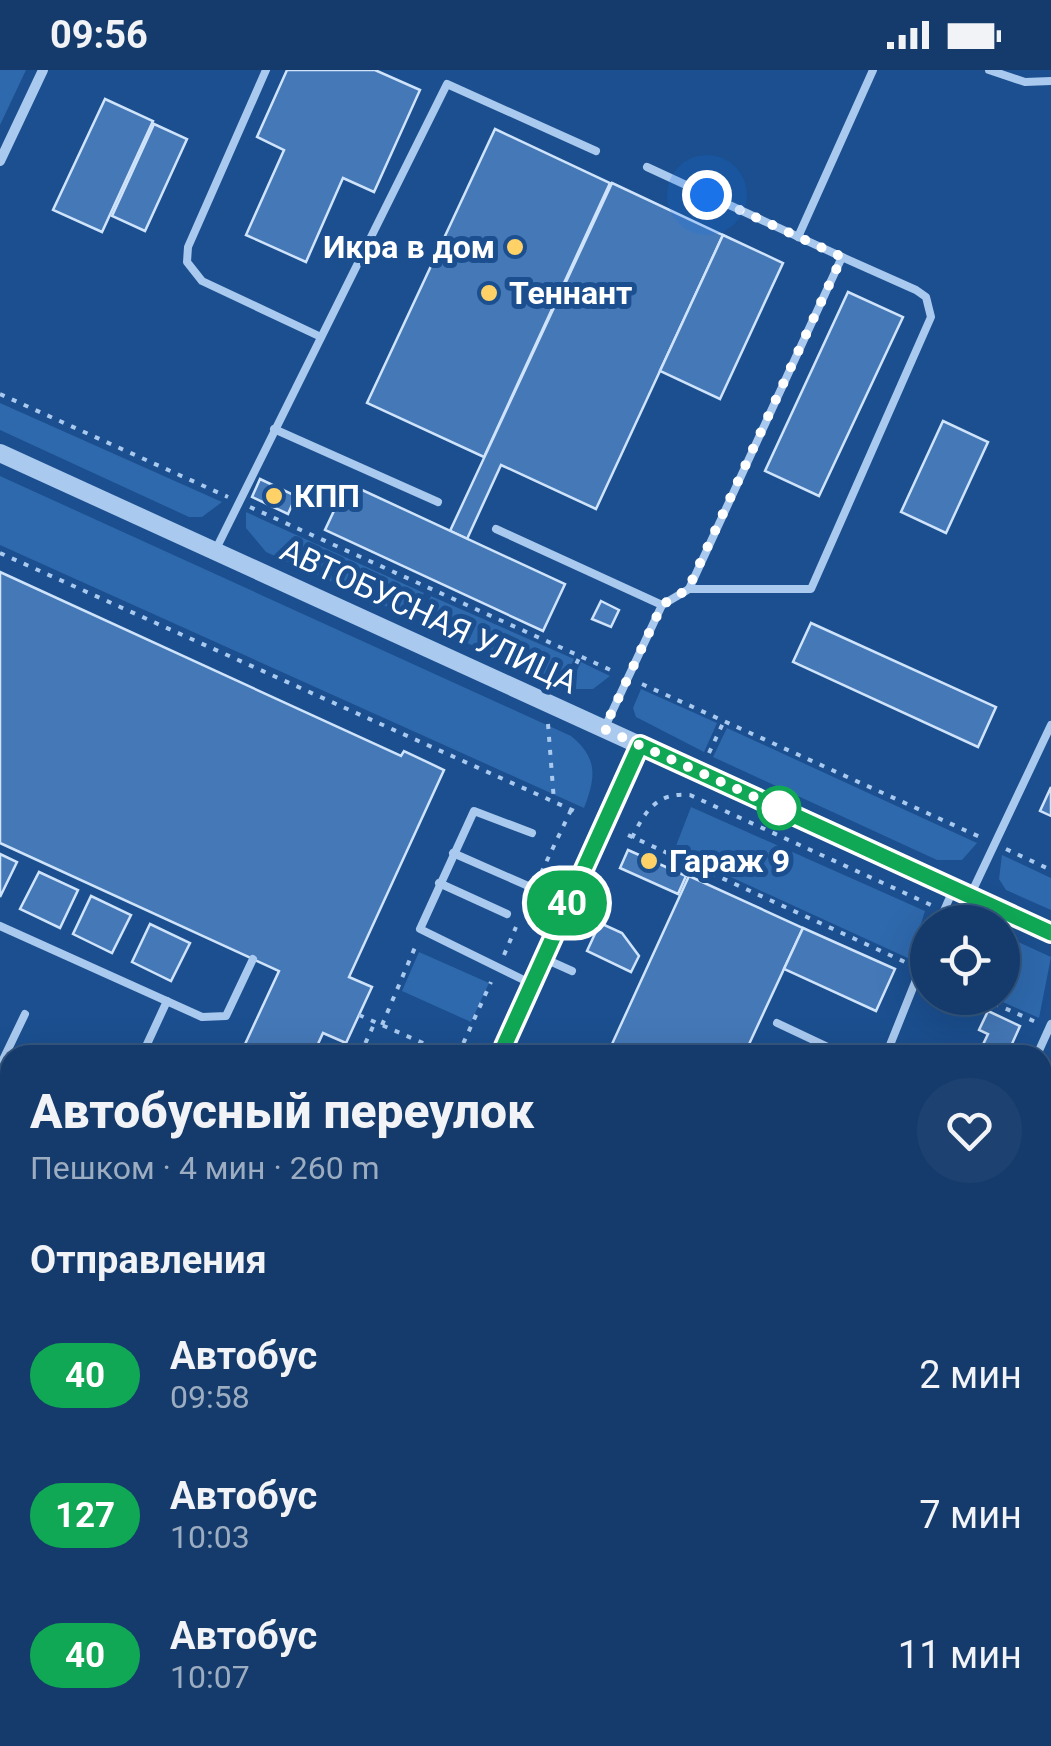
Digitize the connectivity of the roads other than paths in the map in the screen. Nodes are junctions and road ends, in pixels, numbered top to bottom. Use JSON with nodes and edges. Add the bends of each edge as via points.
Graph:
{"nodes":[{"id":1,"x":43,"y":70,"type":"edge"},
{"id":2,"x":266,"y":70,"type":"edge"},
{"id":3,"x":451,"y":70,"type":"edge"},
{"id":4,"x":873,"y":70,"type":"edge"},
{"id":5,"x":989,"y":70,"type":"edge"},
{"id":6,"x":1051,"y":81,"type":"edge"},
{"id":7,"x":448,"y":84,"type":"junction"},
{"id":8,"x":596,"y":151,"type":"dead end"},
{"id":9,"x":0,"y":162,"type":"edge"},
{"id":10,"x":647,"y":167,"type":"dead end"},
{"id":11,"x":798,"y":236,"type":"junction"},
{"id":12,"x":842,"y":257,"type":"junction"},
{"id":13,"x":321,"y":337,"type":"junction"},
{"id":14,"x":274,"y":429,"type":"junction"},
{"id":15,"x":0,"y":453,"type":"edge"},
{"id":16,"x":438,"y":502,"type":"dead end"},
{"id":17,"x":496,"y":529,"type":"dead end"},
{"id":18,"x":214,"y":551,"type":"junction"},
{"id":19,"x":688,"y":589,"type":"junction"},
{"id":20,"x":662,"y":605,"type":"junction"},
{"id":21,"x":1051,"y":725,"type":"edge"},
{"id":22,"x":604,"y":729,"type":"junction"},
{"id":23,"x":640,"y":745,"type":"junction"},
{"id":24,"x":532,"y":833,"type":"dead end"},
{"id":25,"x":453,"y":853,"type":"junction"},
{"id":26,"x":439,"y":883,"type":"junction"},
{"id":27,"x":574,"y":888,"type":"junction"},
{"id":28,"x":962,"y":892,"type":"junction"},
{"id":29,"x":603,"y":900,"type":"dead end"},
{"id":30,"x":567,"y":904,"type":"junction"},
{"id":31,"x":950,"y":905,"type":"edge"},
{"id":32,"x":507,"y":914,"type":"dead end"},
{"id":33,"x":0,"y":926,"type":"edge"},
{"id":34,"x":1051,"y":933,"type":"edge"},
{"id":35,"x":543,"y":958,"type":"junction"},
{"id":36,"x":253,"y":959,"type":"dead end"},
{"id":37,"x":572,"y":971,"type":"dead end"},
{"id":38,"x":532,"y":984,"type":"junction"},
{"id":39,"x":910,"y":992,"type":"edge"},
{"id":40,"x":167,"y":1001,"type":"junction"},
{"id":41,"x":24,"y":1014,"type":"dead end"},
{"id":42,"x":777,"y":1023,"type":"dead end"},
{"id":43,"x":10,"y":1045,"type":"edge"},
{"id":44,"x":147,"y":1045,"type":"edge"},
{"id":45,"x":505,"y":1045,"type":"edge"},
{"id":46,"x":824,"y":1045,"type":"edge"},
{"id":47,"x":890,"y":1045,"type":"edge"}],
"edges":[{"from":1,"to":9,"type":"street"},
{"from":2,"to":13,"type":"lane","via":[[187,262],[202,281]]},
{"from":3,"to":7,"type":"lane"},
{"from":4,"to":11,"type":"lane"},
{"from":5,"to":6,"type":"lane","via":[[1025,82]]},
{"from":7,"to":8,"type":"lane"},
{"from":7,"to":13,"type":"lane"},
{"from":10,"to":11,"type":"lane"},
{"from":11,"to":12,"type":"lane"},
{"from":12,"to":19,"type":"lane"},
{"from":12,"to":19,"type":"lane","via":[[916,290],[926,297],[931,317],[810,588]]},
{"from":13,"to":14,"type":"lane"},
{"from":14,"to":16,"type":"lane"},
{"from":14,"to":18,"type":"lane"},
{"from":15,"to":18,"type":"street","name":"АВТОБУСНАЯ УЛИЦА"},
{"from":17,"to":20,"type":"lane"},
{"from":18,"to":22,"type":"street","name":"АВТОБУСНАЯ УЛИЦА"},
{"from":19,"to":20,"type":"lane"},
{"from":20,"to":22,"type":"lane"},
{"from":21,"to":28,"type":"lane","via":[[994,844]]},
{"from":22,"to":23,"type":"street","name":"АВТОБУСНАЯ УЛИЦА"},
{"from":23,"to":27,"type":"street"},
{"from":23,"to":28,"type":"street","name":"АВТОБУСНАЯ УЛИЦА"},
{"from":24,"to":25,"type":"lane","via":[[477,809]]},
{"from":25,"to":26,"type":"lane"},
{"from":25,"to":30,"type":"lane"},
{"from":26,"to":32,"type":"lane"},
{"from":26,"to":38,"type":"lane","via":[[422,932]]},
{"from":27,"to":29,"type":"lane"},
{"from":27,"to":30,"type":"street"},
{"from":28,"to":31,"type":"lane"},
{"from":28,"to":34,"type":"street","name":"АВТОБУСНАЯ УЛИЦА"},
{"from":30,"to":35,"type":"street"},
{"from":33,"to":40,"type":"lane"},
{"from":35,"to":37,"type":"lane"},
{"from":35,"to":38,"type":"street"},
{"from":36,"to":40,"type":"lane","via":[[226,1016],[202,1017]]},
{"from":38,"to":45,"type":"street"},
{"from":39,"to":47,"type":"lane"},
{"from":40,"to":44,"type":"lane"},
{"from":41,"to":43,"type":"lane"},
{"from":42,"to":46,"type":"lane"}]}
